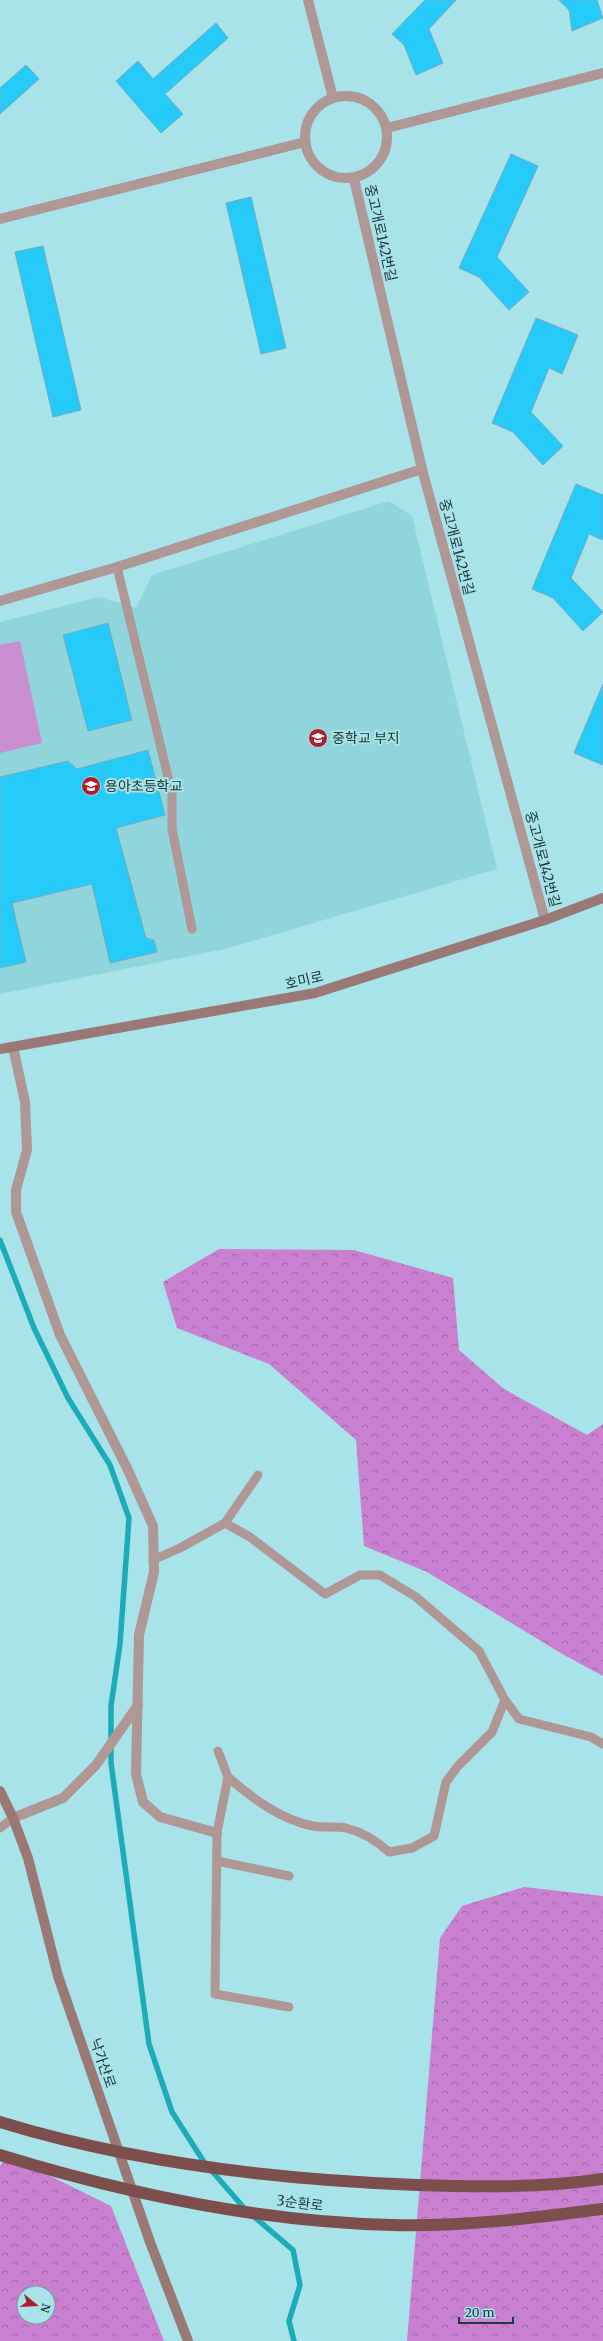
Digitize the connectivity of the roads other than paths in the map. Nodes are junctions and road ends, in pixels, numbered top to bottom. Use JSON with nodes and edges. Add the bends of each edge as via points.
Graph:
{"nodes":[{"id":1,"x":308,"y":0,"type":"edge"},
{"id":2,"x":603,"y":74,"type":"edge"},
{"id":3,"x":333,"y":98,"type":"junction"},
{"id":4,"x":387,"y":128,"type":"junction"},
{"id":5,"x":305,"y":142,"type":"junction"},
{"id":6,"x":354,"y":179,"type":"junction"},
{"id":7,"x":0,"y":220,"type":"edge"},
{"id":8,"x":422,"y":469,"type":"junction"},
{"id":9,"x":117,"y":567,"type":"junction"},
{"id":10,"x":0,"y":601,"type":"edge"},
{"id":11,"x":603,"y":898,"type":"edge"},
{"id":12,"x":545,"y":920,"type":"junction"},
{"id":13,"x":192,"y":930,"type":"dead end"},
{"id":14,"x":13,"y":1047,"type":"junction"},
{"id":15,"x":0,"y":1049,"type":"edge"},
{"id":16,"x":258,"y":1475,"type":"dead end"},
{"id":17,"x":225,"y":1523,"type":"junction"},
{"id":18,"x":154,"y":1560,"type":"junction"},
{"id":19,"x":505,"y":1700,"type":"junction"},
{"id":20,"x":138,"y":1705,"type":"junction"},
{"id":21,"x":603,"y":1744,"type":"edge"},
{"id":22,"x":218,"y":1751,"type":"dead end"},
{"id":23,"x":228,"y":1778,"type":"junction"},
{"id":24,"x":0,"y":1791,"type":"edge"},
{"id":25,"x":13,"y":1818,"type":"junction"},
{"id":26,"x":0,"y":1828,"type":"edge"},
{"id":27,"x":217,"y":1833,"type":"junction"},
{"id":28,"x":217,"y":1861,"type":"junction"},
{"id":29,"x":288,"y":1876,"type":"dead end"},
{"id":30,"x":289,"y":2007,"type":"dead end"},
{"id":31,"x":0,"y":2122,"type":"edge"},
{"id":32,"x":0,"y":2155,"type":"edge"},
{"id":33,"x":603,"y":2179,"type":"edge"},
{"id":34,"x":603,"y":2210,"type":"edge"},
{"id":35,"x":188,"y":2341,"type":"edge"}],
"edges":[{"from":1,"to":3,"type":"street"},
{"from":2,"to":4,"type":"street"},
{"from":3,"to":4,"type":"street","via":[[347,96],[367,101],[382,115]]},
{"from":3,"to":5,"type":"street","via":[[311,115],[306,128]]},
{"from":4,"to":6,"type":"street","via":[[388,141],[377,166]]},
{"from":5,"to":6,"type":"street","via":[[309,156],[317,167],[328,175],[340,179]]},
{"from":5,"to":7,"type":"street"},
{"from":6,"to":8,"type":"street","name":"중고개로142번길"},
{"from":8,"to":9,"type":"street"},
{"from":8,"to":12,"type":"street","name":"중고개로142번길"},
{"from":9,"to":10,"type":"street"},
{"from":9,"to":13,"type":"lane","via":[[172,793],[172,829]]},
{"from":11,"to":12,"type":"street","name":"호미로"},
{"from":12,"to":14,"type":"street","name":"호미로","via":[[315,993]]},
{"from":14,"to":15,"type":"street","name":"호미로"},
{"from":14,"to":18,"type":"street","via":[[25,1102],[27,1150],[16,1190],[16,1212],[60,1335],[128,1468],[153,1526]]},
{"from":16,"to":17,"type":"lane"},
{"from":17,"to":18,"type":"lane"},
{"from":17,"to":19,"type":"lane","via":[[250,1538],[325,1594],[360,1576],[380,1575],[416,1597],[479,1651]]},
{"from":18,"to":20,"type":"street","via":[[154,1572],[139,1635]]},
{"from":19,"to":21,"type":"lane","via":[[519,1719],[591,1737]]},
{"from":19,"to":23,"type":"lane","via":[[492,1732],[458,1766],[446,1782],[434,1836],[412,1848],[389,1852],[375,1840],[347,1828],[312,1826],[278,1812]]},
{"from":20,"to":25,"type":"street","via":[[96,1765],[63,1798]]},
{"from":20,"to":27,"type":"street","via":[[136,1774],[143,1802],[160,1817]]},
{"from":22,"to":23,"type":"lane"},
{"from":23,"to":27,"type":"lane"},
{"from":24,"to":25,"type":"street","name":"낙가산로"},
{"from":25,"to":26,"type":"lane"},
{"from":25,"to":35,"type":"street","name":"낙가산로","via":[[28,1858],[58,1976],[150,2242]]},
{"from":27,"to":28,"type":"lane"},
{"from":28,"to":29,"type":"lane"},
{"from":28,"to":30,"type":"lane","via":[[214,1994]]},
{"from":31,"to":33,"type":"highway","name":"3순환로","bridge":true,"via":[[94,2146],[156,2158],[316,2180],[513,2186]]},
{"from":32,"to":34,"type":"highway","name":"3순환로","bridge":true,"via":[[126,2191],[223,2208],[351,2224],[464,2223]]}]}
